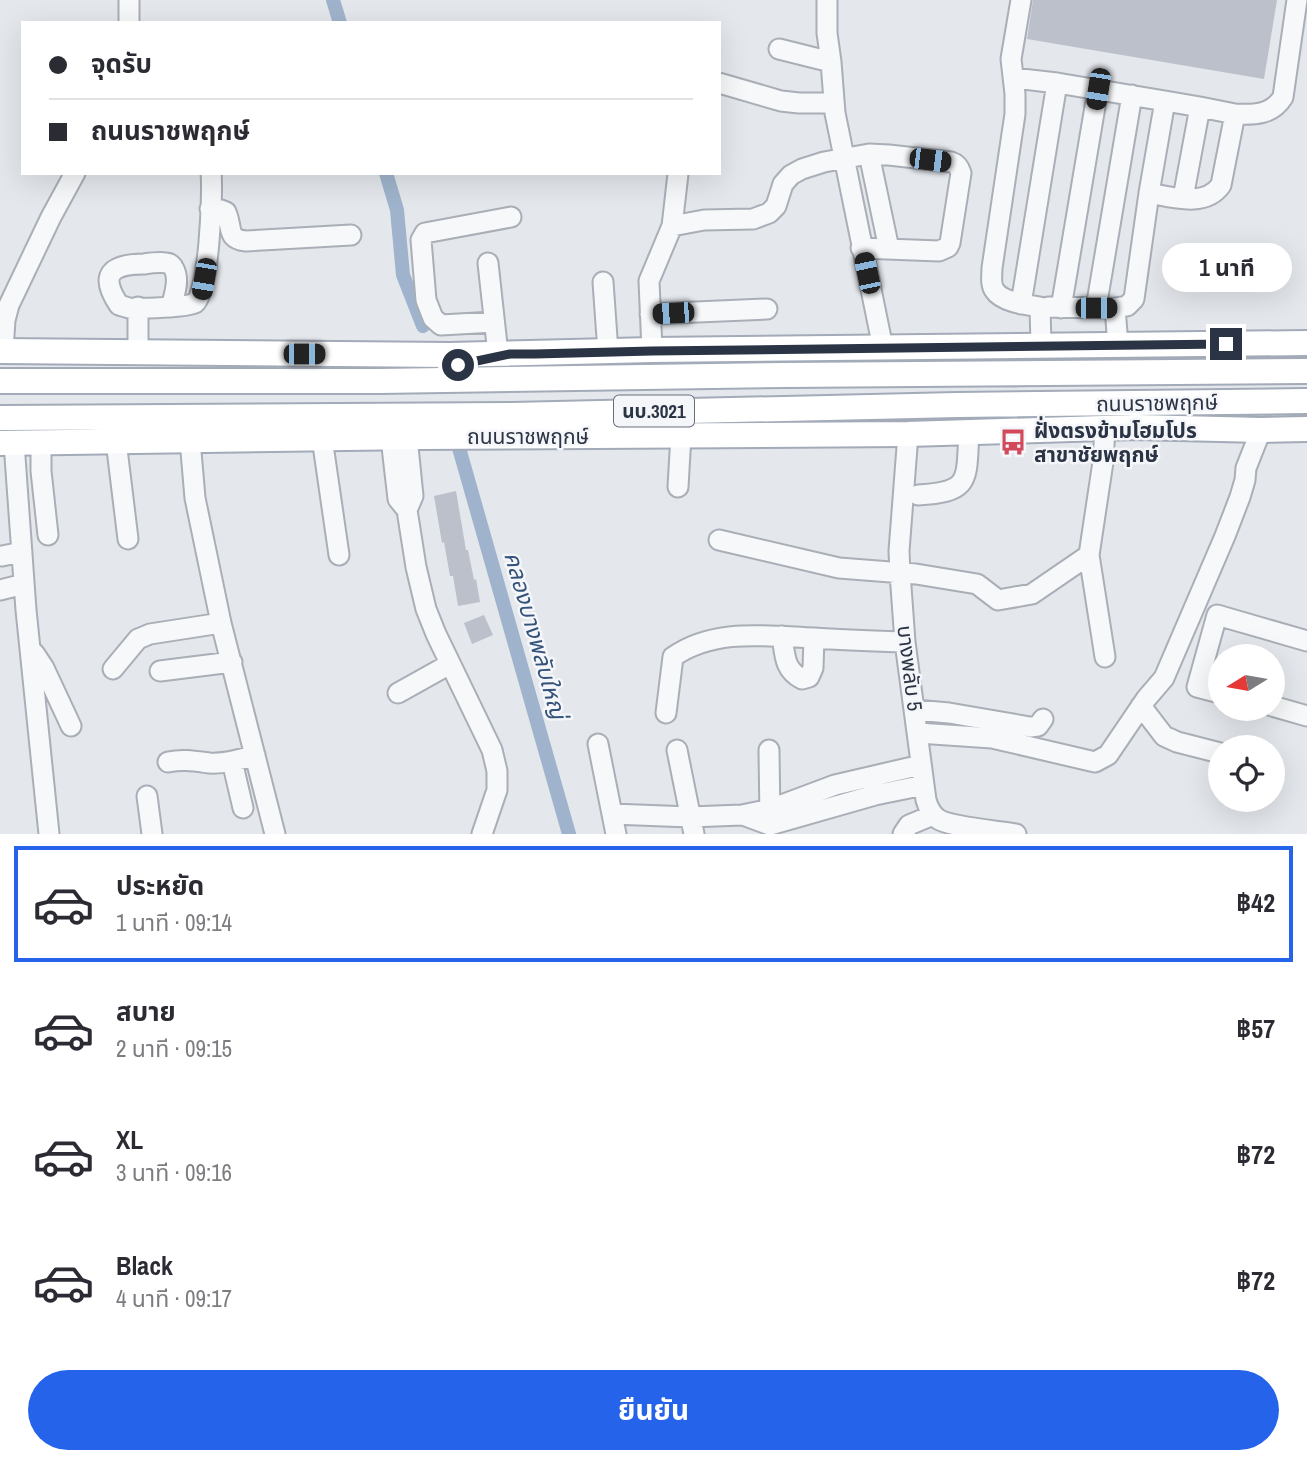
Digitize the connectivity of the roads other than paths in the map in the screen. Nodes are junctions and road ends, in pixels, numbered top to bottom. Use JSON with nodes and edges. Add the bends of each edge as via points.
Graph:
{"nodes":[{"id":1,"x":129,"y":0,"type":"edge"},
{"id":2,"x":827,"y":0,"type":"edge"},
{"id":3,"x":1021,"y":0,"type":"edge"},
{"id":4,"x":1297,"y":0,"type":"edge"},
{"id":5,"x":129,"y":21,"type":"edge"},
{"id":6,"x":779,"y":49,"type":"dead end"},
{"id":7,"x":831,"y":62,"type":"junction"},
{"id":8,"x":1014,"y":78,"type":"junction"},
{"id":9,"x":1057,"y":83,"type":"junction"},
{"id":10,"x":721,"y":84,"type":"edge"},
{"id":11,"x":1098,"y":89,"type":"junction"},
{"id":12,"x":1132,"y":95,"type":"junction"},
{"id":13,"x":1166,"y":101,"type":"junction"},
{"id":14,"x":834,"y":103,"type":"junction"},
{"id":15,"x":1200,"y":107,"type":"junction"},
{"id":16,"x":1235,"y":114,"type":"junction"},
{"id":17,"x":869,"y":154,"type":"junction"},
{"id":18,"x":844,"y":158,"type":"junction"},
{"id":19,"x":74,"y":175,"type":"edge"},
{"id":20,"x":211,"y":175,"type":"edge"},
{"id":21,"x":678,"y":175,"type":"edge"},
{"id":22,"x":1149,"y":193,"type":"junction"},
{"id":23,"x":1183,"y":198,"type":"junction"},
{"id":24,"x":210,"y":209,"type":"junction"},
{"id":25,"x":511,"y":217,"type":"dead end"},
{"id":26,"x":672,"y":226,"type":"junction"},
{"id":27,"x":351,"y":235,"type":"dead end"},
{"id":28,"x":861,"y":248,"type":"junction"},
{"id":29,"x":890,"y":249,"type":"junction"},
{"id":30,"x":488,"y":263,"type":"dead end"},
{"id":31,"x":603,"y":282,"type":"dead end"},
{"id":32,"x":1031,"y":306,"type":"junction"},
{"id":33,"x":138,"y":307,"type":"junction"},
{"id":34,"x":172,"y":307,"type":"junction"},
{"id":35,"x":1061,"y":308,"type":"junction"},
{"id":36,"x":1106,"y":308,"type":"junction"},
{"id":37,"x":767,"y":309,"type":"dead end"},
{"id":38,"x":650,"y":314,"type":"junction"},
{"id":39,"x":494,"y":322,"type":"junction"},
{"id":40,"x":1307,"y":343,"type":"edge"},
{"id":41,"x":1041,"y":345,"type":"junction"},
{"id":42,"x":1118,"y":345,"type":"junction"},
{"id":43,"x":883,"y":348,"type":"junction"},
{"id":44,"x":1,"y":351,"type":"edge"},
{"id":45,"x":652,"y":351,"type":"junction"},
{"id":46,"x":138,"y":352,"type":"junction"},
{"id":47,"x":608,"y":352,"type":"junction"},
{"id":48,"x":504,"y":354,"type":"junction"},
{"id":49,"x":1307,"y":371,"type":"edge"},
{"id":50,"x":0,"y":381,"type":"edge"},
{"id":51,"x":380,"y":381,"type":"junction"},
{"id":52,"x":1307,"y":401,"type":"edge"},
{"id":53,"x":957,"y":405,"type":"junction"},
{"id":54,"x":512,"y":415,"type":"junction"},
{"id":55,"x":0,"y":418,"type":"edge"},
{"id":56,"x":1136,"y":427,"type":"junction"},
{"id":57,"x":1105,"y":428,"type":"junction"},
{"id":58,"x":1307,"y":429,"type":"edge"},
{"id":59,"x":1261,"y":430,"type":"junction"},
{"id":60,"x":969,"y":432,"type":"junction"},
{"id":61,"x":908,"y":434,"type":"junction"},
{"id":62,"x":681,"y":435,"type":"junction"},
{"id":63,"x":406,"y":437,"type":"junction"},
{"id":64,"x":322,"y":438,"type":"junction"},
{"id":65,"x":190,"y":440,"type":"junction"},
{"id":66,"x":116,"y":441,"type":"junction"},
{"id":67,"x":7,"y":443,"type":"edge"},
{"id":68,"x":41,"y":443,"type":"junction"},
{"id":69,"x":678,"y":487,"type":"dead end"},
{"id":70,"x":918,"y":495,"type":"dead end"},
{"id":71,"x":48,"y":535,"type":"dead end"},
{"id":72,"x":128,"y":539,"type":"dead end"},
{"id":73,"x":719,"y":541,"type":"dead end"},
{"id":74,"x":22,"y":552,"type":"junction"},
{"id":75,"x":339,"y":555,"type":"dead end"},
{"id":76,"x":1089,"y":555,"type":"junction"},
{"id":77,"x":2,"y":556,"type":"dead end"},
{"id":78,"x":900,"y":573,"type":"junction"},
{"id":79,"x":24,"y":584,"type":"junction"},
{"id":80,"x":0,"y":590,"type":"edge"},
{"id":81,"x":1189,"y":609,"type":"junction"},
{"id":82,"x":1217,"y":615,"type":"junction"},
{"id":83,"x":221,"y":623,"type":"junction"},
{"id":84,"x":782,"y":636,"type":"junction"},
{"id":85,"x":814,"y":638,"type":"junction"},
{"id":86,"x":1307,"y":641,"type":"edge"},
{"id":87,"x":905,"y":642,"type":"junction"},
{"id":88,"x":30,"y":646,"type":"junction"},
{"id":89,"x":1105,"y":657,"type":"dead end"},
{"id":90,"x":232,"y":662,"type":"junction"},
{"id":91,"x":450,"y":664,"type":"junction"},
{"id":92,"x":113,"y":669,"type":"dead end"},
{"id":93,"x":160,"y":671,"type":"dead end"},
{"id":94,"x":1157,"y":680,"type":"junction"},
{"id":95,"x":1197,"y":687,"type":"junction"},
{"id":96,"x":1208,"y":690,"type":"edge"},
{"id":97,"x":398,"y":693,"type":"dead end"},
{"id":98,"x":1141,"y":706,"type":"junction"},
{"id":99,"x":915,"y":710,"type":"junction"},
{"id":100,"x":1285,"y":710,"type":"edge"},
{"id":101,"x":666,"y":713,"type":"dead end"},
{"id":102,"x":1307,"y":716,"type":"edge"},
{"id":103,"x":1043,"y":719,"type":"dead end"},
{"id":104,"x":71,"y":726,"type":"dead end"},
{"id":105,"x":918,"y":733,"type":"junction"},
{"id":106,"x":598,"y":744,"type":"dead end"},
{"id":107,"x":677,"y":750,"type":"dead end"},
{"id":108,"x":769,"y":750,"type":"dead end"},
{"id":109,"x":1208,"y":750,"type":"edge"},
{"id":110,"x":255,"y":755,"type":"junction"},
{"id":111,"x":232,"y":761,"type":"junction"},
{"id":112,"x":168,"y":762,"type":"dead end"},
{"id":113,"x":921,"y":765,"type":"junction"},
{"id":114,"x":924,"y":785,"type":"junction"},
{"id":115,"x":856,"y":791,"type":"junction"},
{"id":116,"x":146,"y":796,"type":"dead end"},
{"id":117,"x":243,"y":808,"type":"dead end"},
{"id":118,"x":612,"y":814,"type":"junction"},
{"id":119,"x":933,"y":815,"type":"junction"},
{"id":120,"x":770,"y":823,"type":"edge"},
{"id":121,"x":692,"y":825,"type":"edge"},
{"id":122,"x":1006,"y":833,"type":"edge"},
{"id":123,"x":49,"y":834,"type":"edge"},
{"id":124,"x":152,"y":834,"type":"edge"},
{"id":125,"x":275,"y":834,"type":"edge"},
{"id":126,"x":482,"y":834,"type":"edge"},
{"id":127,"x":617,"y":834,"type":"edge"},
{"id":128,"x":902,"y":834,"type":"edge"}],
"edges":[{"from":1,"to":5,"type":"street"},
{"from":2,"to":7,"type":"street"},
{"from":3,"to":8,"type":"street","via":[[1011,59]]},
{"from":4,"to":16,"type":"street","via":[[1283,97],[1265,112]]},
{"from":6,"to":7,"type":"street"},
{"from":7,"to":14,"type":"street"},
{"from":8,"to":9,"type":"street"},
{"from":8,"to":32,"type":"street","via":[[1015,114],[991,281],[1001,297]]},
{"from":9,"to":11,"type":"street"},
{"from":9,"to":32,"type":"street"},
{"from":10,"to":14,"type":"street","via":[[782,101]]},
{"from":11,"to":12,"type":"street"},
{"from":11,"to":35,"type":"street"},
{"from":12,"to":13,"type":"street"},
{"from":12,"to":36,"type":"street"},
{"from":13,"to":15,"type":"street"},
{"from":13,"to":22,"type":"street"},
{"from":14,"to":18,"type":"street"},
{"from":15,"to":16,"type":"street"},
{"from":15,"to":23,"type":"street"},
{"from":16,"to":23,"type":"street","via":[[1221,185],[1208,197]]},
{"from":17,"to":18,"type":"street"},
{"from":17,"to":29,"type":"street"},
{"from":17,"to":29,"type":"street","via":[[951,162],[961,173],[948,247],[939,251]]},
{"from":18,"to":26,"type":"street","via":[[791,175],[769,213],[753,219]]},
{"from":18,"to":28,"type":"street"},
{"from":19,"to":44,"type":"street","via":[[9,305]]},
{"from":20,"to":24,"type":"street"},
{"from":21,"to":26,"type":"street"},
{"from":22,"to":23,"type":"street"},
{"from":22,"to":36,"type":"street","via":[[1134,299],[1127,306]]},
{"from":24,"to":27,"type":"street","via":[[226,212],[237,240]]},
{"from":24,"to":34,"type":"street","via":[[201,293],[195,303]]},
{"from":25,"to":39,"type":"street","via":[[425,233],[421,240],[426,300],[433,318],[441,325]]},
{"from":26,"to":38,"type":"street","via":[[649,281]]},
{"from":28,"to":29,"type":"street"},
{"from":28,"to":43,"type":"street"},
{"from":30,"to":39,"type":"street"},
{"from":31,"to":47,"type":"street"},
{"from":32,"to":35,"type":"street"},
{"from":32,"to":41,"type":"street"},
{"from":33,"to":34,"type":"street"},
{"from":33,"to":34,"type":"street","via":[[118,305],[108,286],[110,276],[127,264],[165,262],[175,270]]},
{"from":33,"to":46,"type":"street"},
{"from":35,"to":36,"type":"street"},
{"from":36,"to":42,"type":"street"},
{"from":37,"to":38,"type":"street"},
{"from":38,"to":45,"type":"street"},
{"from":39,"to":48,"type":"street"},
{"from":40,"to":42,"type":"main road"},
{"from":41,"to":42,"type":"main road"},
{"from":41,"to":43,"type":"main road"},
{"from":43,"to":45,"type":"main road"},
{"from":44,"to":46,"type":"main road"},
{"from":45,"to":47,"type":"main road"},
{"from":46,"to":48,"type":"main road"},
{"from":47,"to":48,"type":"main road"},
{"from":48,"to":51,"type":"main road"},
{"from":49,"to":51,"type":"main road","name":"ถนนราชพฤกษ์","number":"นบ.3021"},
{"from":50,"to":51,"type":"main road","name":"ถนนราชพฤกษ์","number":"นบ.3021"},
{"from":52,"to":53,"type":"main road","name":"ถนนราชพฤกษ์","number":"นบ.3021"},
{"from":53,"to":54,"type":"main road","name":"ถนนราชพฤกษ์","number":"นบ.3021"},
{"from":53,"to":56,"type":"main road","via":[[990,418]]},
{"from":54,"to":55,"type":"main road","name":"ถนนราชพฤกษ์","number":"นบ.3021"},
{"from":54,"to":63,"type":"main road"},
{"from":56,"to":57,"type":"main road","name":"ถนนราชพฤกษ์","number":"นบ.3021"},
{"from":56,"to":59,"type":"main road","name":"ถนนราชพฤกษ์","number":"นบ.3021"},
{"from":57,"to":60,"type":"main road","name":"ถนนราชพฤกษ์","number":"นบ.3021"},
{"from":57,"to":76,"type":"street"},
{"from":58,"to":59,"type":"main road","name":"ถนนราชพฤกษ์","number":"นบ.3021"},
{"from":59,"to":81,"type":"street","via":[[1232,490]]},
{"from":60,"to":61,"type":"main road","name":"ถนนราชพฤกษ์","number":"นบ.3021"},
{"from":60,"to":70,"type":"street","via":[[962,482],[940,494]]},
{"from":61,"to":62,"type":"main road","name":"ถนนราชพฤกษ์","number":"นบ.3021"},
{"from":61,"to":78,"type":"street","name":"บางพลับ 5"},
{"from":62,"to":63,"type":"main road","name":"ถนนราชพฤกษ์","number":"นบ.3021"},
{"from":62,"to":69,"type":"street"},
{"from":63,"to":64,"type":"main road","name":"ถนนราชพฤกษ์","number":"นบ.3021"},
{"from":63,"to":91,"type":"street","via":[[413,496],[407,510],[416,567],[426,609]]},
{"from":64,"to":65,"type":"main road","name":"ถนนราชพฤกษ์","number":"นบ.3021"},
{"from":64,"to":75,"type":"street"},
{"from":65,"to":66,"type":"main road","name":"ถนนราชพฤกษ์","number":"นบ.3021"},
{"from":65,"to":83,"type":"street","via":[[195,498]]},
{"from":66,"to":68,"type":"main road","name":"ถนนราชพฤกษ์","number":"นบ.3021"},
{"from":66,"to":72,"type":"street"},
{"from":67,"to":68,"type":"main road","name":"ถนนราชพฤกษ์","number":"นบ.3021"},
{"from":67,"to":74,"type":"street"},
{"from":68,"to":71,"type":"street"},
{"from":73,"to":78,"type":"street","via":[[839,568]]},
{"from":74,"to":77,"type":"street"},
{"from":74,"to":79,"type":"street"},
{"from":76,"to":78,"type":"street","via":[[1032,594],[998,600],[977,584]]},
{"from":76,"to":89,"type":"street"},
{"from":78,"to":87,"type":"street","name":"บางพลับ 5"},
{"from":79,"to":80,"type":"street"},
{"from":79,"to":88,"type":"street"},
{"from":81,"to":82,"type":"street"},
{"from":81,"to":94,"type":"street"},
{"from":82,"to":86,"type":"street"},
{"from":82,"to":95,"type":"street"},
{"from":83,"to":90,"type":"street"},
{"from":83,"to":92,"type":"street","via":[[138,639]]},
{"from":84,"to":85,"type":"street"},
{"from":84,"to":85,"type":"street","via":[[787,664],[792,674],[802,679],[809,677],[813,668]]},
{"from":84,"to":101,"type":"street","via":[[715,639],[673,657]]},
{"from":85,"to":87,"type":"street"},
{"from":87,"to":99,"type":"street","name":"บางพลับ 5"},
{"from":88,"to":104,"type":"street"},
{"from":88,"to":123,"type":"street"},
{"from":90,"to":93,"type":"street"},
{"from":90,"to":110,"type":"street"},
{"from":91,"to":97,"type":"street"},
{"from":91,"to":126,"type":"street","via":[[492,750],[497,771],[497,790]]},
{"from":94,"to":95,"type":"street"},
{"from":94,"to":98,"type":"street"},
{"from":95,"to":96,"type":"street"},
{"from":98,"to":105,"type":"street","via":[[1108,755],[1095,762],[992,738]]},
{"from":98,"to":109,"type":"street","via":[[1164,736]]},
{"from":99,"to":103,"type":"street","via":[[1030,727]]},
{"from":99,"to":105,"type":"street","name":"บางพลับ 5"},
{"from":100,"to":102,"type":"street"},
{"from":105,"to":113,"type":"street","name":"บางพลับ 5"},
{"from":106,"to":118,"type":"street"},
{"from":107,"to":121,"type":"street"},
{"from":108,"to":120,"type":"street"},
{"from":110,"to":111,"type":"street"},
{"from":110,"to":125,"type":"street"},
{"from":111,"to":112,"type":"street"},
{"from":111,"to":117,"type":"street"},
{"from":113,"to":114,"type":"street","name":"บางพลับ 5"},
{"from":113,"to":115,"type":"street"},
{"from":114,"to":115,"type":"street"},
{"from":114,"to":119,"type":"street","name":"บางพลับ 5"},
{"from":115,"to":120,"type":"street","via":[[835,785]]},
{"from":116,"to":124,"type":"street"},
{"from":118,"to":121,"type":"street"},
{"from":118,"to":127,"type":"street"},
{"from":119,"to":122,"type":"street","via":[[946,823]]},
{"from":119,"to":128,"type":"street","via":[[909,825]]},
{"from":120,"to":121,"type":"street","via":[[742,815]]}]}
